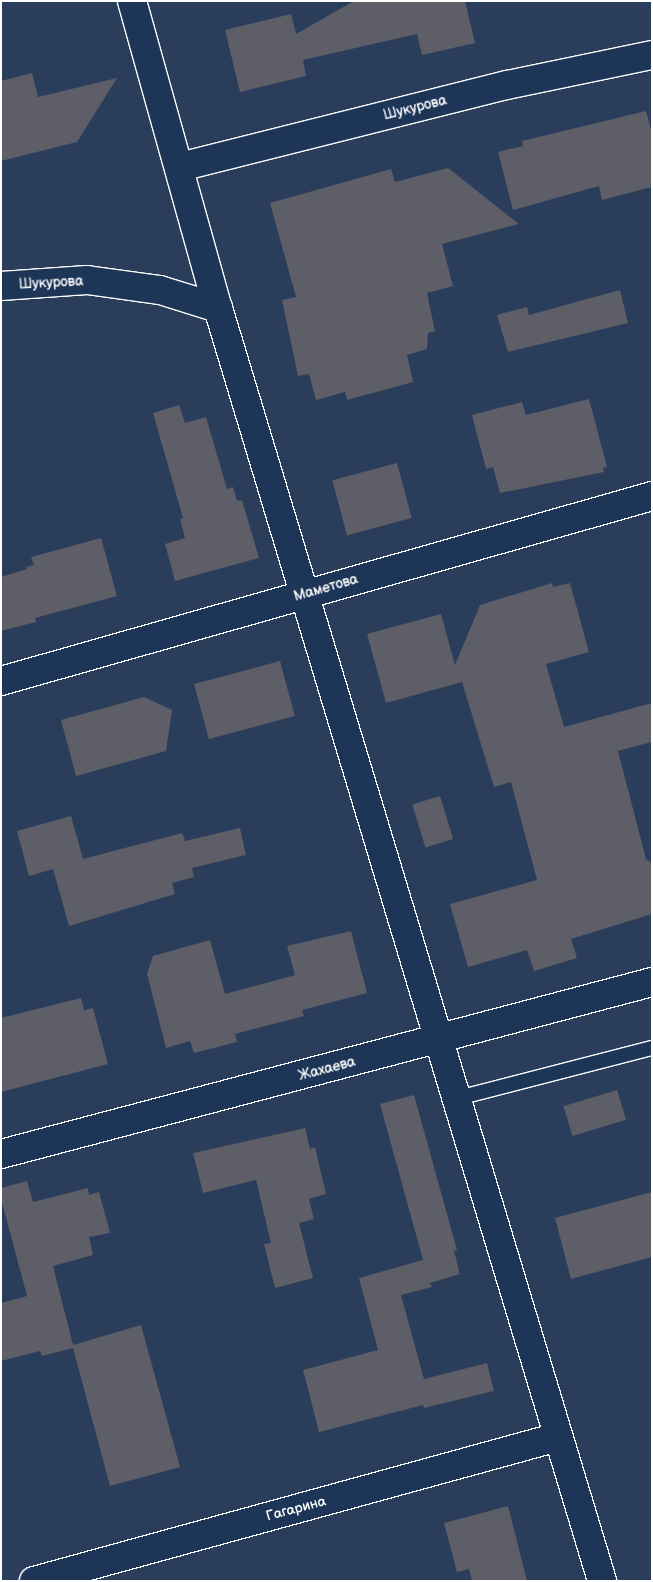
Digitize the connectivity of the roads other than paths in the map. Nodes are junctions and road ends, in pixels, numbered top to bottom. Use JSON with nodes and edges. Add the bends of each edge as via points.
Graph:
{"nodes":[{"id":1,"x":132,"y":1,"type":"edge"},
{"id":2,"x":652,"y":55,"type":"edge"},
{"id":3,"x":180,"y":167,"type":"junction"},
{"id":4,"x":1,"y":286,"type":"edge"},
{"id":5,"x":218,"y":308,"type":"junction"},
{"id":6,"x":652,"y":496,"type":"edge"},
{"id":7,"x":305,"y":594,"type":"junction"},
{"id":8,"x":1,"y":681,"type":"edge"},
{"id":9,"x":652,"y":982,"type":"edge"},
{"id":10,"x":437,"y":1039,"type":"junction"},
{"id":11,"x":652,"y":1048,"type":"edge"},
{"id":12,"x":458,"y":1098,"type":"junction"},
{"id":13,"x":1,"y":1154,"type":"edge"},
{"id":14,"x":558,"y":1437,"type":"junction"},
{"id":15,"x":34,"y":1581,"type":"edge"},
{"id":16,"x":602,"y":1581,"type":"edge"}],
"edges":[{"from":1,"to":3,"type":"street"},
{"from":2,"to":3,"type":"street","name":"Шукурова","via":[[507,85]]},
{"from":3,"to":5,"type":"street"},
{"from":4,"to":5,"type":"street","name":"Шукурова","via":[[87,280],[160,290]]},
{"from":5,"to":7,"type":"street"},
{"from":6,"to":7,"type":"street","name":"Маметова"},
{"from":7,"to":8,"type":"street","name":"Маметова"},
{"from":7,"to":10,"type":"street"},
{"from":9,"to":10,"type":"street","name":"Жахаева"},
{"from":10,"to":12,"type":"street"},
{"from":10,"to":13,"type":"street","name":"Жахаева"},
{"from":11,"to":12,"type":"lane"},
{"from":12,"to":14,"type":"street"},
{"from":14,"to":15,"type":"street","name":"Гагарина"},
{"from":14,"to":16,"type":"street"}]}
